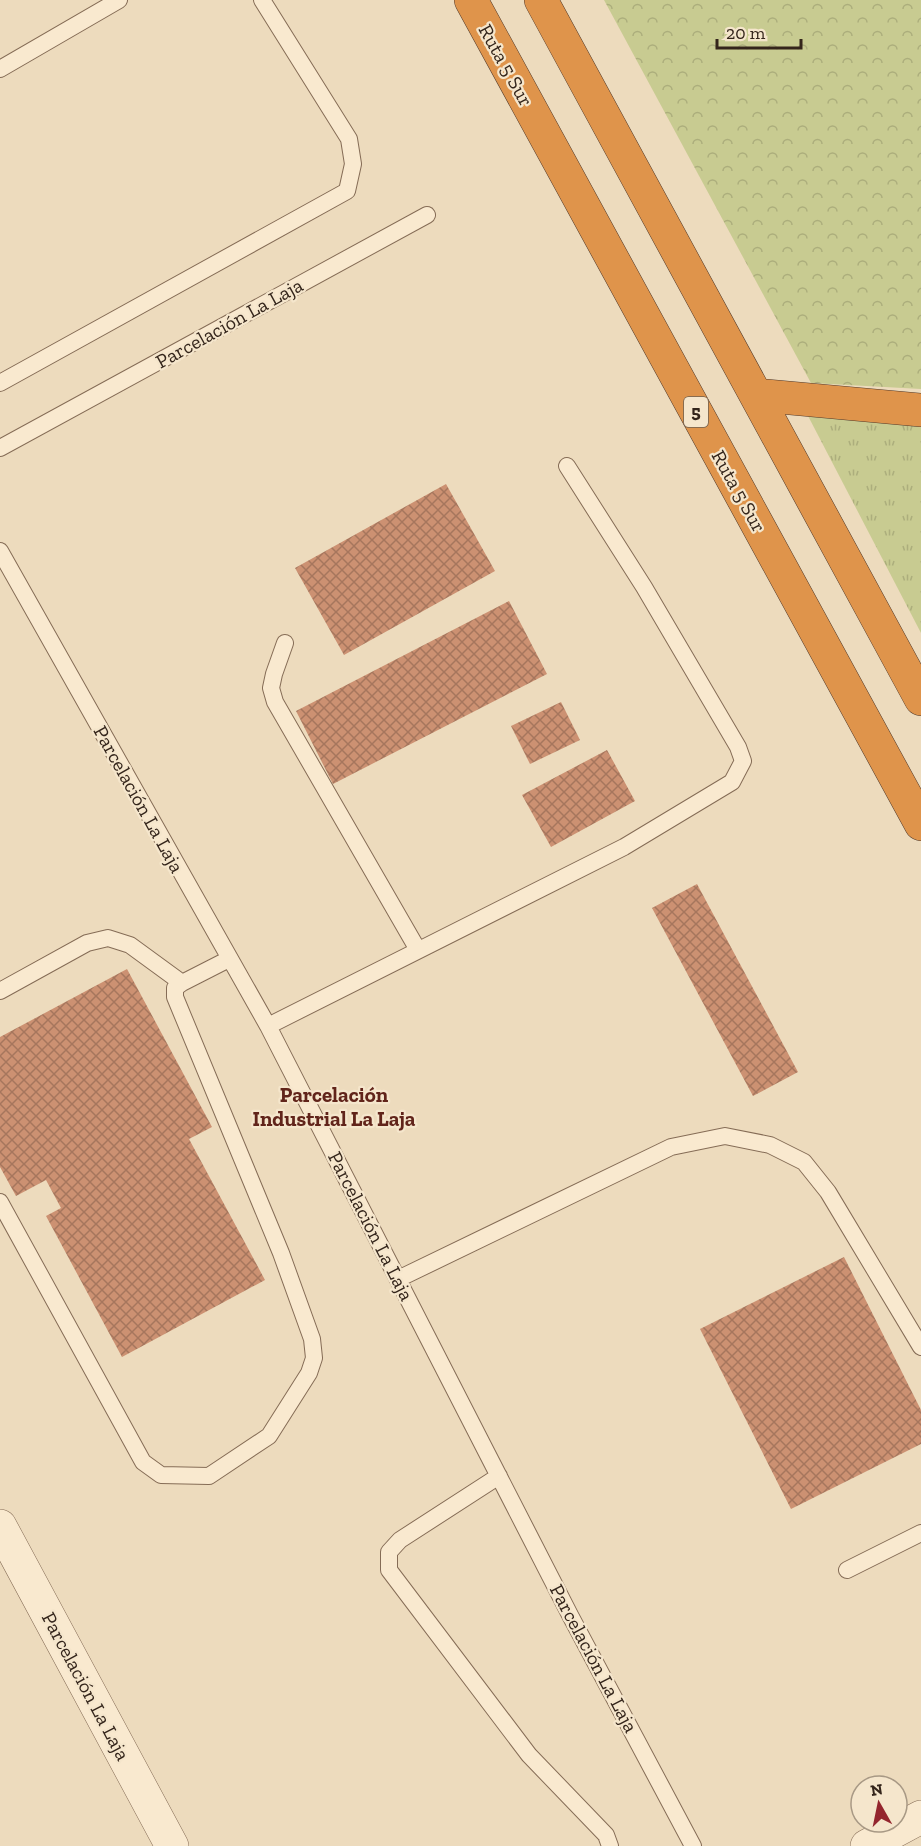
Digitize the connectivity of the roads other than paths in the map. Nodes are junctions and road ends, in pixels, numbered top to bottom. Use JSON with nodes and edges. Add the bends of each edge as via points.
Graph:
{"nodes":[{"id":1,"x":119,"y":0,"type":"edge"},
{"id":2,"x":262,"y":0,"type":"edge"},
{"id":3,"x":471,"y":0,"type":"edge"},
{"id":4,"x":541,"y":0,"type":"edge"},
{"id":5,"x":0,"y":69,"type":"edge"},
{"id":6,"x":427,"y":215,"type":"dead end"},
{"id":7,"x":0,"y":383,"type":"edge"},
{"id":8,"x":756,"y":395,"type":"junction"},
{"id":9,"x":921,"y":410,"type":"edge"},
{"id":10,"x":0,"y":448,"type":"edge"},
{"id":11,"x":567,"y":466,"type":"dead end"},
{"id":12,"x":0,"y":551,"type":"edge"},
{"id":13,"x":285,"y":642,"type":"dead end"},
{"id":14,"x":921,"y":699,"type":"edge"},
{"id":15,"x":921,"y":824,"type":"edge"},
{"id":16,"x":418,"y":950,"type":"junction"},
{"id":17,"x":229,"y":959,"type":"junction"},
{"id":18,"x":182,"y":983,"type":"junction"},
{"id":19,"x":0,"y":991,"type":"edge"},
{"id":20,"x":268,"y":1026,"type":"junction"},
{"id":21,"x":0,"y":1202,"type":"edge"},
{"id":22,"x":398,"y":1279,"type":"junction"},
{"id":23,"x":921,"y":1347,"type":"edge"},
{"id":24,"x":499,"y":1476,"type":"junction"},
{"id":25,"x":0,"y":1526,"type":"edge"},
{"id":26,"x":921,"y":1533,"type":"edge"},
{"id":27,"x":847,"y":1570,"type":"dead end"},
{"id":28,"x":921,"y":1817,"type":"edge"},
{"id":29,"x":172,"y":1846,"type":"edge"},
{"id":30,"x":610,"y":1846,"type":"edge"},
{"id":31,"x":693,"y":1846,"type":"edge"},
{"id":32,"x":867,"y":1846,"type":"edge"}],
"edges":[{"from":1,"to":5,"type":"lane"},
{"from":2,"to":7,"type":"lane","via":[[349,139],[353,164],[347,191]]},
{"from":3,"to":15,"type":"highway","name":"Ruta 5 Sur","number":"5"},
{"from":4,"to":8,"type":"highway"},
{"from":6,"to":10,"type":"lane","name":"Parcelación La Laja"},
{"from":8,"to":9,"type":"highway"},
{"from":8,"to":14,"type":"highway"},
{"from":11,"to":16,"type":"lane","via":[[644,587],[743,761],[732,782],[624,847]]},
{"from":12,"to":17,"type":"lane","name":"Parcelación La Laja"},
{"from":13,"to":16,"type":"lane","via":[[271,688],[275,702]]},
{"from":16,"to":20,"type":"lane"},
{"from":17,"to":18,"type":"lane"},
{"from":17,"to":20,"type":"lane","name":"Parcelación La Laja"},
{"from":18,"to":19,"type":"lane","via":[[130,945],[108,938],[87,943]]},
{"from":18,"to":21,"type":"lane","via":[[175,988],[175,997],[281,1253],[312,1339],[314,1358],[309,1373],[269,1436],[209,1476],[161,1475],[143,1462]]},
{"from":20,"to":22,"type":"lane","name":"Parcelación La Laja"},
{"from":22,"to":23,"type":"lane","via":[[671,1147],[725,1136],[770,1145],[804,1162],[828,1192]]},
{"from":22,"to":24,"type":"lane","name":"Parcelación La Laja"},
{"from":24,"to":30,"type":"lane","via":[[400,1540],[389,1552],[389,1570],[530,1755],[606,1835]]},
{"from":24,"to":31,"type":"lane","name":"Parcelación La Laja"},
{"from":25,"to":29,"type":"street","name":"Parcelación La Laja"},
{"from":26,"to":27,"type":"lane"},
{"from":28,"to":32,"type":"street"}]}
